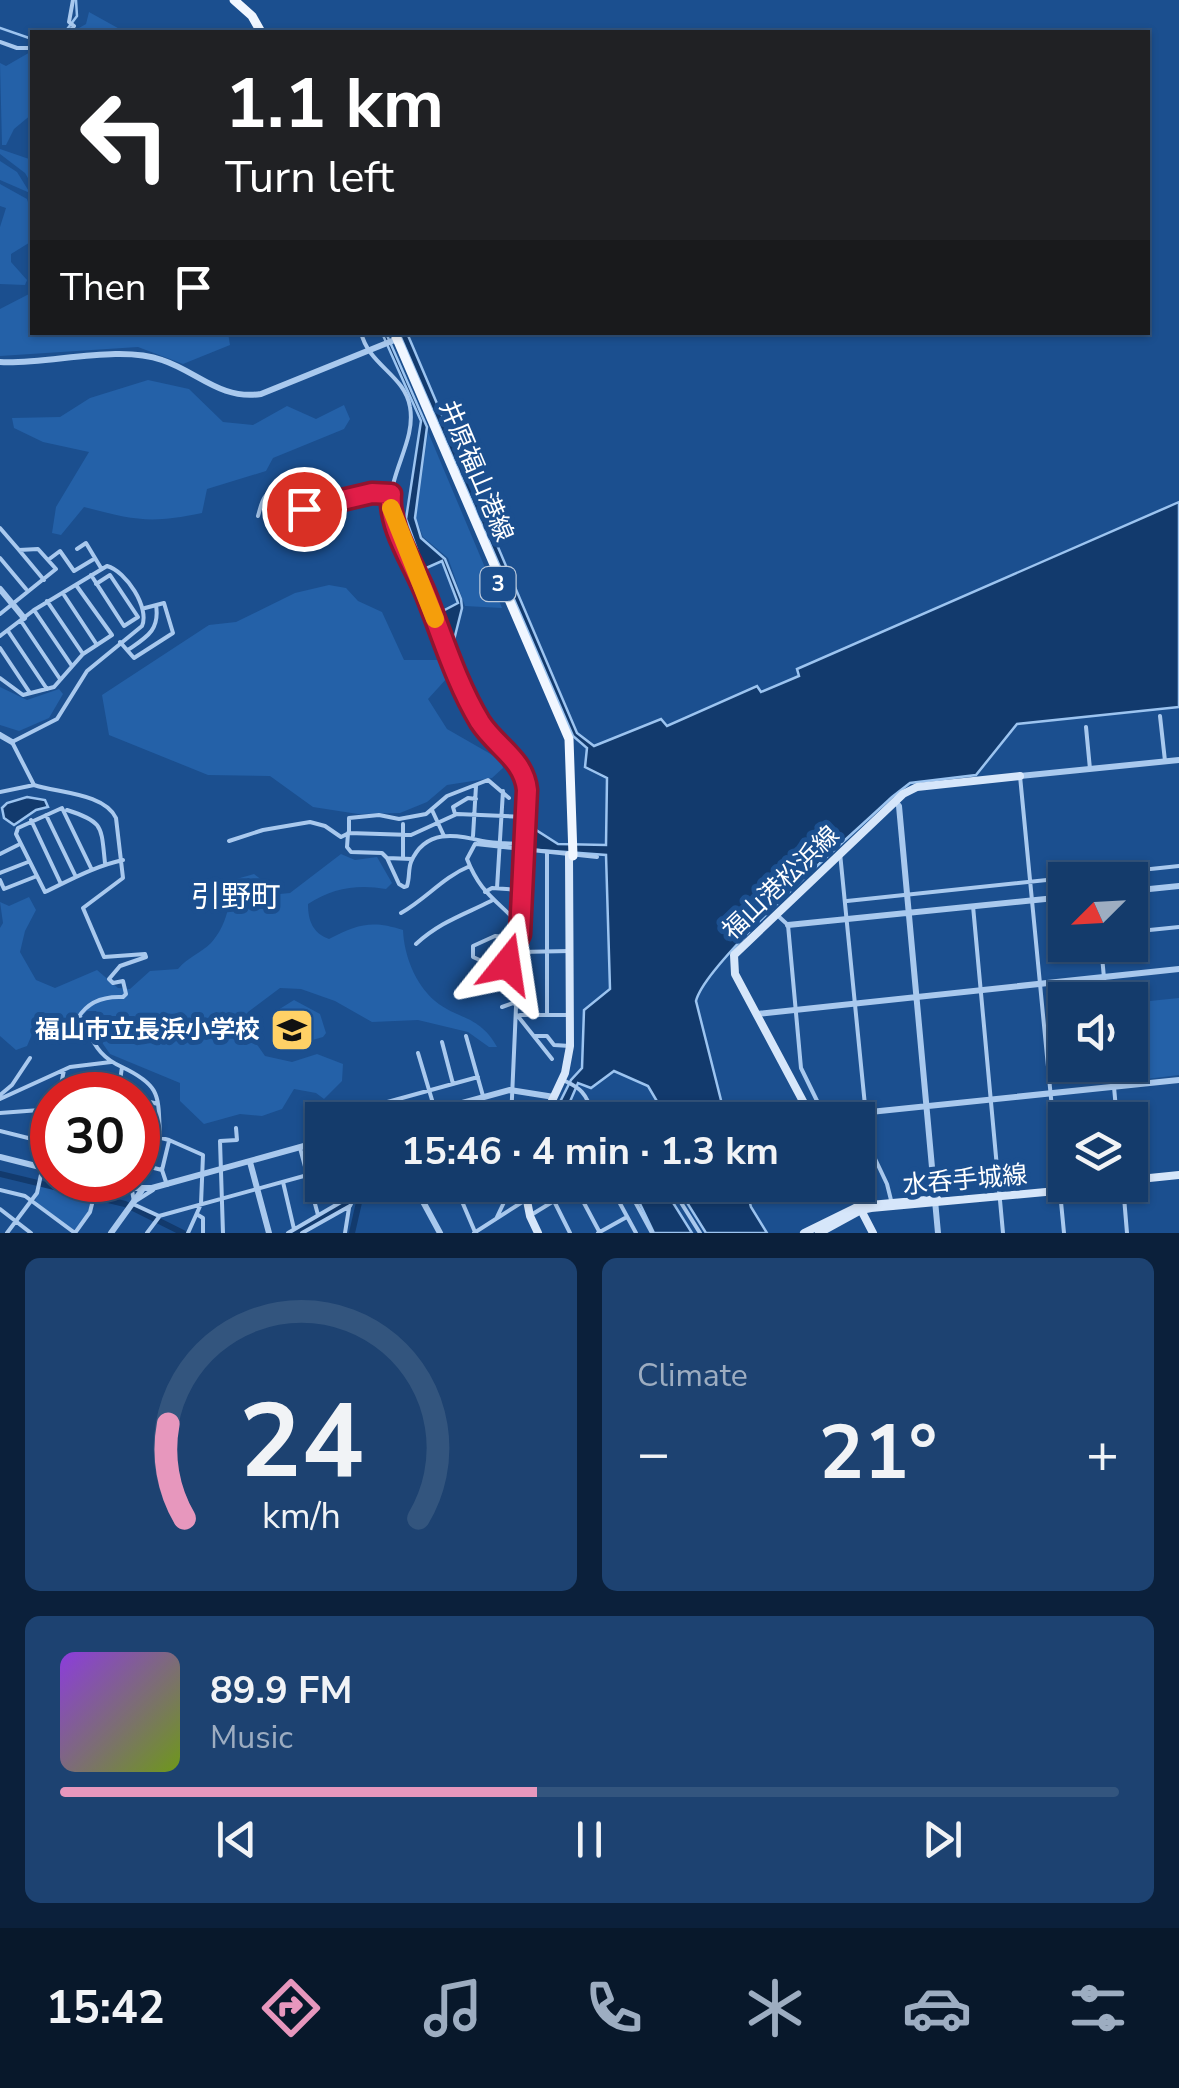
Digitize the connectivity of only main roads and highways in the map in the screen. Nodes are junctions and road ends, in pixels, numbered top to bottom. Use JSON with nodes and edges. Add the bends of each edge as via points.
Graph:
{"nodes":[{"id":1,"x":237,"y":0,"type":"edge"},
{"id":2,"x":262,"y":30,"type":"edge"},
{"id":3,"x":393,"y":336,"type":"edge"},
{"id":4,"x":1020,"y":776,"type":"road end"},
{"id":5,"x":571,"y":851,"type":"junction"},
{"id":6,"x":556,"y":1097,"type":"junction"},
{"id":7,"x":554,"y":1102,"type":"edge"},
{"id":8,"x":803,"y":1102,"type":"edge"},
{"id":9,"x":1179,"y":1177,"type":"edge"},
{"id":10,"x":1148,"y":1181,"type":"edge"},
{"id":11,"x":1048,"y":1190,"type":"edge"},
{"id":12,"x":935,"y":1201,"type":"junction"},
{"id":13,"x":524,"y":1202,"type":"edge"},
{"id":14,"x":857,"y":1202,"type":"edge"},
{"id":15,"x":860,"y":1208,"type":"junction"},
{"id":16,"x":817,"y":1231,"type":"edge"},
{"id":17,"x":536,"y":1233,"type":"edge"},
{"id":18,"x":804,"y":1233,"type":"edge"},
{"id":19,"x":873,"y":1233,"type":"edge"}],
"edges":[{"from":1,"to":2,"type":"main road"},
{"from":3,"to":5,"type":"main road","name":"井原福山港線","number":"3","via":[[569,738]]},
{"from":4,"to":8,"type":"main road","name":"福山港松浜線","via":[[917,787],[736,951],[735,974]]},
{"from":5,"to":6,"type":"main road","via":[[570,1046]]},
{"from":5,"to":6,"type":"main road","via":[[574,1046]]},
{"from":6,"to":7,"type":"main road"},
{"from":9,"to":10,"type":"main road","name":"水呑手城線"},
{"from":11,"to":12,"type":"main road","name":"水呑手城線"},
{"from":12,"to":15,"type":"main road","name":"水呑手城線"},
{"from":12,"to":15,"type":"main road","name":"水呑手城線","via":[[891,1200]]},
{"from":13,"to":17,"type":"main road"},
{"from":14,"to":15,"type":"main road"},
{"from":15,"to":16,"type":"main road","name":"水呑手城線"},
{"from":15,"to":19,"type":"main road"},
{"from":16,"to":18,"type":"main road","name":"水呑手城線"}]}
